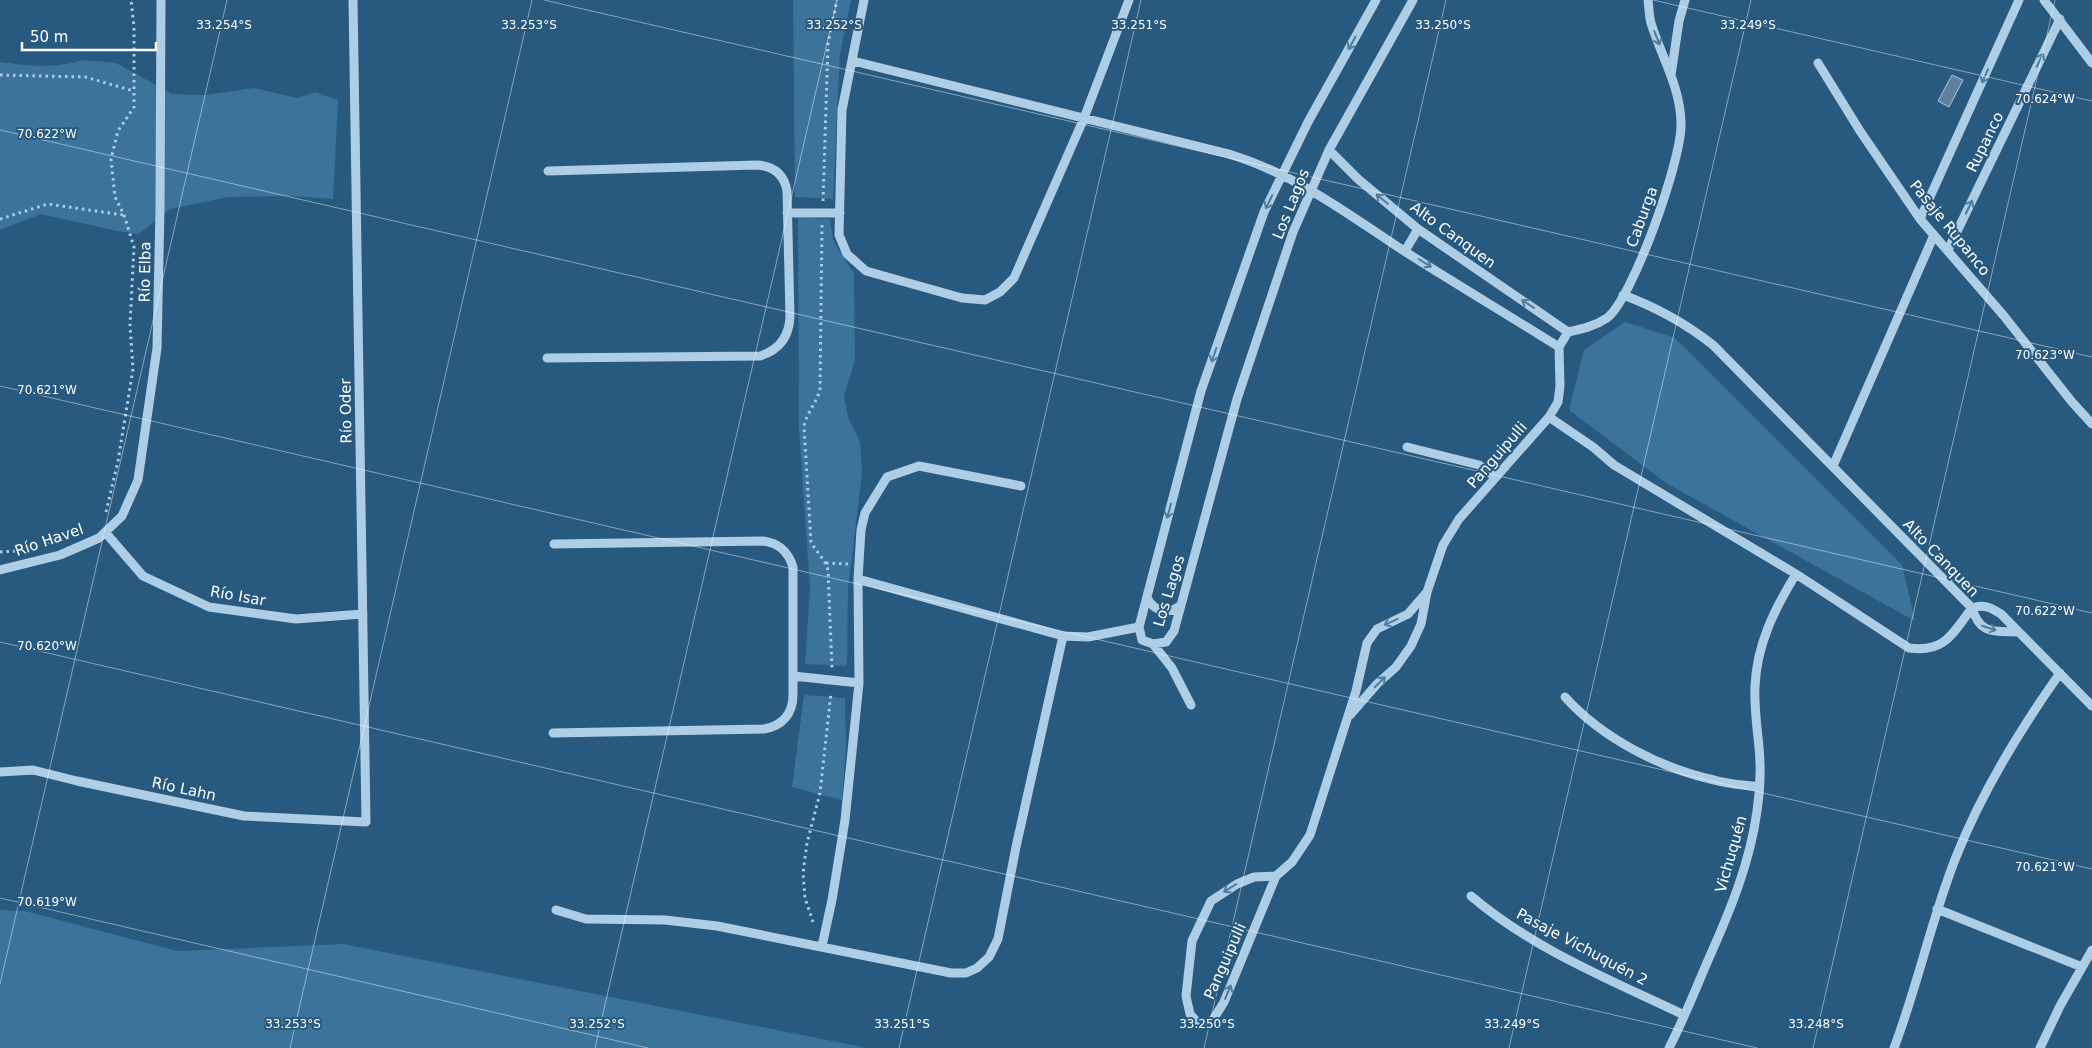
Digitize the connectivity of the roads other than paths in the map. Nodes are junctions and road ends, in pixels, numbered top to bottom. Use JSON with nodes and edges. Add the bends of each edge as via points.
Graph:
{"nodes":[{"id":1,"x":162,"y":0,"type":"edge"},
{"id":2,"x":353,"y":0,"type":"edge"},
{"id":3,"x":864,"y":0,"type":"edge"},
{"id":4,"x":1129,"y":0,"type":"edge"},
{"id":5,"x":1376,"y":0,"type":"edge"},
{"id":6,"x":1413,"y":0,"type":"edge"},
{"id":7,"x":1648,"y":0,"type":"edge"},
{"id":8,"x":1685,"y":0,"type":"edge"},
{"id":9,"x":2019,"y":0,"type":"edge"},
{"id":10,"x":2044,"y":0,"type":"edge"},
{"id":11,"x":2060,"y":19,"type":"junction"},
{"id":12,"x":853,"y":61,"type":"junction"},
{"id":13,"x":1818,"y":63,"type":"dead end"},
{"id":14,"x":2092,"y":64,"type":"edge"},
{"id":15,"x":1671,"y":76,"type":"junction"},
{"id":16,"x":1084,"y":118,"type":"junction"},
{"id":17,"x":1329,"y":150,"type":"junction"},
{"id":18,"x":548,"y":171,"type":"dead end"},
{"id":19,"x":1283,"y":174,"type":"junction"},
{"id":20,"x":1311,"y":189,"type":"junction"},
{"id":21,"x":787,"y":213,"type":"junction"},
{"id":22,"x":840,"y":213,"type":"junction"},
{"id":23,"x":1920,"y":219,"type":"junction"},
{"id":24,"x":1418,"y":229,"type":"junction"},
{"id":25,"x":1934,"y":235,"type":"junction"},
{"id":26,"x":1948,"y":250,"type":"junction"},
{"id":27,"x":1405,"y":251,"type":"junction"},
{"id":28,"x":1623,"y":295,"type":"junction"},
{"id":29,"x":1568,"y":332,"type":"junction"},
{"id":30,"x":1559,"y":348,"type":"junction"},
{"id":31,"x":548,"y":358,"type":"dead end"},
{"id":32,"x":1549,"y":417,"type":"junction"},
{"id":33,"x":2092,"y":424,"type":"edge"},
{"id":34,"x":1407,"y":447,"type":"dead end"},
{"id":35,"x":1833,"y":466,"type":"junction"},
{"id":36,"x":1495,"y":477,"type":"junction"},
{"id":37,"x":1021,"y":486,"type":"dead end"},
{"id":38,"x":105,"y":532,"type":"junction"},
{"id":39,"x":554,"y":544,"type":"dead end"},
{"id":40,"x":0,"y":570,"type":"edge"},
{"id":41,"x":1796,"y":574,"type":"junction"},
{"id":42,"x":858,"y":580,"type":"junction"},
{"id":43,"x":1427,"y":592,"type":"junction"},
{"id":44,"x":1147,"y":598,"type":"junction"},
{"id":45,"x":1181,"y":605,"type":"junction"},
{"id":46,"x":1972,"y":608,"type":"junction"},
{"id":47,"x":363,"y":614,"type":"junction"},
{"id":48,"x":1139,"y":627,"type":"junction"},
{"id":49,"x":2018,"y":632,"type":"junction"},
{"id":50,"x":1063,"y":636,"type":"junction"},
{"id":51,"x":1154,"y":644,"type":"junction"},
{"id":52,"x":2060,"y":673,"type":"junction"},
{"id":53,"x":793,"y":676,"type":"junction"},
{"id":54,"x":859,"y":683,"type":"junction"},
{"id":55,"x":1565,"y":697,"type":"dead end"},
{"id":56,"x":1191,"y":705,"type":"dead end"},
{"id":57,"x":2092,"y":706,"type":"edge"},
{"id":58,"x":1347,"y":718,"type":"junction"},
{"id":59,"x":553,"y":733,"type":"dead end"},
{"id":60,"x":0,"y":772,"type":"edge"},
{"id":61,"x":1759,"y":787,"type":"junction"},
{"id":62,"x":366,"y":822,"type":"joint"},
{"id":63,"x":1276,"y":876,"type":"junction"},
{"id":64,"x":1471,"y":896,"type":"dead end"},
{"id":65,"x":1938,"y":909,"type":"junction"},
{"id":66,"x":556,"y":910,"type":"dead end"},
{"id":67,"x":822,"y":946,"type":"junction"},
{"id":68,"x":2092,"y":950,"type":"edge"},
{"id":69,"x":2082,"y":966,"type":"junction"},
{"id":70,"x":1684,"y":1015,"type":"junction"},
{"id":71,"x":1669,"y":1048,"type":"edge"},
{"id":72,"x":1894,"y":1048,"type":"edge"},
{"id":73,"x":2040,"y":1048,"type":"edge"}],
"edges":[{"from":1,"to":38,"type":"street","name":"Río Elba","via":[[157,348],[138,480],[122,516]]},
{"from":2,"to":47,"type":"street","name":"Río Oder"},
{"from":3,"to":12,"type":"street"},
{"from":4,"to":16,"type":"street"},
{"from":5,"to":19,"type":"street","name":"Los Lagos","one_way":true},
{"from":6,"to":17,"type":"street","name":"Los Lagos"},
{"from":7,"to":15,"type":"street","name":"Caburga","one_way":true,"via":[[1650,21]]},
{"from":8,"to":15,"type":"street","name":"Caburga"},
{"from":9,"to":23,"type":"street","name":"Rupanco","one_way":true},
{"from":10,"to":11,"type":"street"},
{"from":11,"to":14,"type":"street"},
{"from":26,"to":11,"type":"street","name":"Rupanco","one_way":true},
{"from":12,"to":16,"type":"street"},
{"from":12,"to":22,"type":"street","via":[[842,110]]},
{"from":13,"to":23,"type":"street","name":"Pasaje Rupanco"},
{"from":15,"to":28,"type":"street","name":"Caburga","via":[[1682,124],[1676,163],[1642,258]]},
{"from":16,"to":19,"type":"street","via":[[1229,154]]},
{"from":16,"to":22,"type":"street","via":[[1014,278],[1000,292],[985,300],[962,298],[866,270],[847,254],[839,235]]},
{"from":17,"to":20,"type":"street","name":"Los Lagos"},
{"from":24,"to":17,"type":"street","name":"Alto Canquen","one_way":true},
{"from":18,"to":21,"type":"street","via":[[765,165],[783,179],[787,191]]},
{"from":19,"to":20,"type":"street"},
{"from":19,"to":44,"type":"street","name":"Los Lagos","one_way":true,"via":[[1264,212],[1202,391]]},
{"from":20,"to":27,"type":"street"},
{"from":20,"to":45,"type":"street","name":"Los Lagos","via":[[1236,399]]},
{"from":21,"to":22,"type":"street"},
{"from":21,"to":31,"type":"street","via":[[789,326],[776,349],[752,357]]},
{"from":23,"to":25,"type":"street","name":"Pasaje Rupanco"},
{"from":24,"to":27,"type":"street"},
{"from":29,"to":24,"type":"street","name":"Alto Canquen","one_way":true},
{"from":25,"to":26,"type":"street","name":"Pasaje Rupanco"},
{"from":25,"to":35,"type":"street"},
{"from":26,"to":33,"type":"street","name":"Pasaje Rupanco"},
{"from":27,"to":30,"type":"street","one_way":true},
{"from":28,"to":29,"type":"street","name":"Caburga","via":[[1608,317],[1588,328]]},
{"from":28,"to":35,"type":"street","name":"Alto Canquen","via":[[1664,312],[1713,345]]},
{"from":29,"to":30,"type":"street"},
{"from":30,"to":32,"type":"street","name":"Panguipulli","via":[[1558,402]]},
{"from":32,"to":36,"type":"street","name":"Panguipulli"},
{"from":32,"to":41,"type":"street","name":"Alto Canquen","via":[[1614,465]]},
{"from":34,"to":36,"type":"street","via":[[1479,466]]},
{"from":35,"to":46,"type":"street","name":"Alto Canquen"},
{"from":36,"to":43,"type":"street","name":"Panguipulli","via":[[1459,519],[1443,545]]},
{"from":37,"to":42,"type":"street","via":[[919,466],[887,477],[865,513]]},
{"from":38,"to":40,"type":"street","name":"Río Havel","via":[[99,538],[60,555]]},
{"from":38,"to":47,"type":"street","name":"Río Isar","via":[[143,576],[209,607],[296,619]]},
{"from":39,"to":53,"type":"street","via":[[763,541],[775,544],[786,552],[793,567]]},
{"from":41,"to":46,"type":"street","name":"Alto Canquen","via":[[1909,648],[1927,650],[1942,644]]},
{"from":41,"to":61,"type":"street","name":"Vichuquén","via":[[1769,621],[1757,664]]},
{"from":42,"to":50,"type":"street"},
{"from":42,"to":54,"type":"street"},
{"from":58,"to":43,"type":"street","name":"Panguipulli","one_way":true,"via":[[1396,667],[1411,646],[1421,624]]},
{"from":43,"to":58,"type":"street","name":"Panguipulli","one_way":true,"via":[[1408,614],[1377,629],[1367,642]]},
{"from":44,"to":45,"type":"street","via":[[1150,605],[1159,611],[1172,611]]},
{"from":44,"to":48,"type":"street","name":"Los Lagos"},
{"from":45,"to":51,"type":"street","name":"Los Lagos","via":[[1174,631],[1166,642]]},
{"from":46,"to":49,"type":"street","via":[[1980,605],[1993,609]]},
{"from":46,"to":49,"type":"street","one_way":true,"via":[[1978,623],[1985,629]]},
{"from":47,"to":62,"type":"street","name":"Río Oder"},
{"from":48,"to":50,"type":"street","via":[[1088,637]]},
{"from":48,"to":51,"type":"street","name":"Los Lagos","via":[[1142,640]]},
{"from":49,"to":52,"type":"street"},
{"from":50,"to":67,"type":"street","via":[[998,939],[989,957],[977,968],[958,974]]},
{"from":51,"to":56,"type":"street","via":[[1172,668]]},
{"from":52,"to":57,"type":"street"},
{"from":52,"to":65,"type":"street","via":[[1994,778],[1956,857]]},
{"from":53,"to":54,"type":"street"},
{"from":53,"to":59,"type":"street","via":[[791,709],[771,728]]},
{"from":54,"to":67,"type":"street","via":[[846,820]]},
{"from":55,"to":61,"type":"street","via":[[1582,716],[1609,734],[1680,771]]},
{"from":58,"to":63,"type":"street","name":"Panguipulli","via":[[1310,835],[1292,862]]},
{"from":60,"to":62,"type":"street","name":"Río Lahn","via":[[33,770],[244,816]]},
{"from":61,"to":70,"type":"street","name":"Vichuquén","via":[[1753,837],[1741,880]]},
{"from":63,"to":63,"type":"street","name":"Panguipulli","one_way":true,"via":[[1254,877],[1210,901],[1192,941],[1186,996],[1190,1014],[1198,1022],[1211,1023],[1224,1002]]},
{"from":64,"to":70,"type":"street","name":"Pasaje Vichuquén 2","via":[[1494,916],[1539,944]]},
{"from":65,"to":69,"type":"street"},
{"from":65,"to":72,"type":"street"},
{"from":66,"to":67,"type":"street","via":[[586,919],[639,918],[691,922]]},
{"from":68,"to":69,"type":"street"},
{"from":69,"to":73,"type":"street"},
{"from":70,"to":71,"type":"street","name":"Vichuquén"}]}
